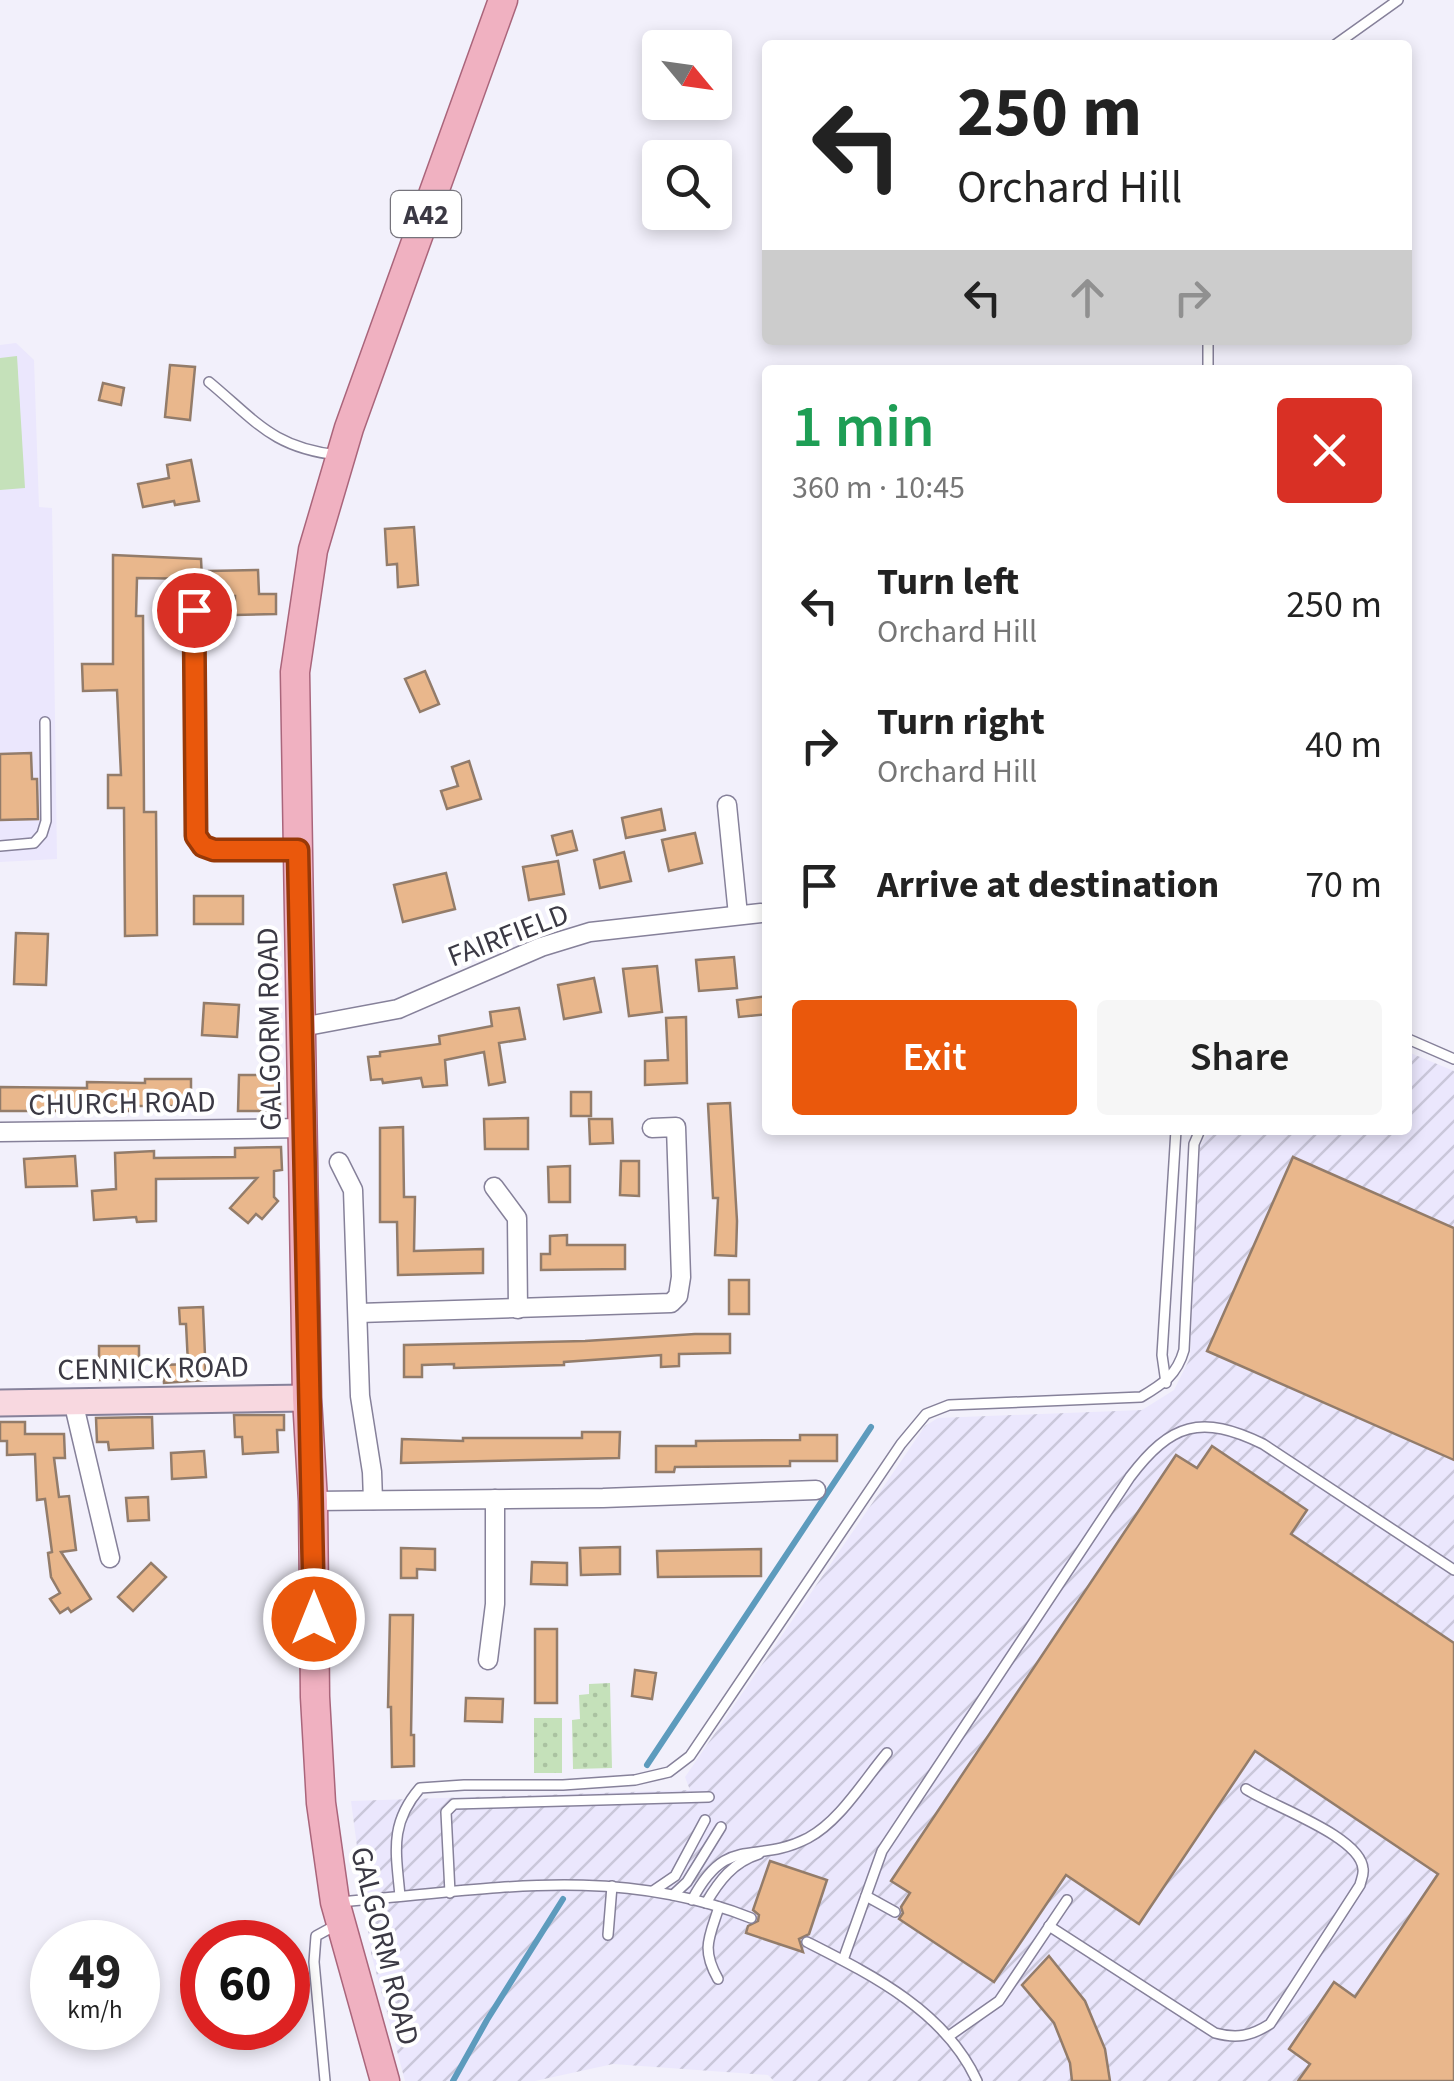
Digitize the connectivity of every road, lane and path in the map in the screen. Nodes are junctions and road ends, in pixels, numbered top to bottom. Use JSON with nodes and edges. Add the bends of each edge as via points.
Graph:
{"nodes":[{"id":1,"x":502,"y":0,"type":"edge"},
{"id":2,"x":1398,"y":0,"type":"edge"},
{"id":3,"x":1342,"y":40,"type":"edge"},
{"id":4,"x":209,"y":382,"type":"dead end"},
{"id":5,"x":341,"y":456,"type":"junction"},
{"id":6,"x":194,"y":610,"type":"dead end"},
{"id":7,"x":45,"y":722,"type":"dead end"},
{"id":8,"x":727,"y":806,"type":"dead end"},
{"id":9,"x":0,"y":846,"type":"edge"},
{"id":10,"x":298,"y":850,"type":"junction"},
{"id":11,"x":760,"y":913,"type":"dead end"},
{"id":12,"x":738,"y":916,"type":"junction"},
{"id":13,"x":302,"y":1026,"type":"junction"},
{"id":14,"x":1412,"y":1041,"type":"edge"},
{"id":15,"x":1454,"y":1058,"type":"edge"},
{"id":16,"x":304,"y":1128,"type":"junction"},
{"id":17,"x":652,"y":1128,"type":"dead end"},
{"id":18,"x":0,"y":1132,"type":"edge"},
{"id":19,"x":1176,"y":1135,"type":"edge"},
{"id":20,"x":1198,"y":1135,"type":"edge"},
{"id":21,"x":338,"y":1162,"type":"dead end"},
{"id":22,"x":494,"y":1187,"type":"dead end"},
{"id":23,"x":518,"y":1310,"type":"junction"},
{"id":24,"x":360,"y":1313,"type":"junction"},
{"id":25,"x":1166,"y":1383,"type":"junction"},
{"id":26,"x":308,"y":1398,"type":"junction"},
{"id":27,"x":73,"y":1402,"type":"junction"},
{"id":28,"x":0,"y":1403,"type":"edge"},
{"id":29,"x":816,"y":1490,"type":"dead end"},
{"id":30,"x":495,"y":1498,"type":"junction"},
{"id":31,"x":373,"y":1500,"type":"junction"},
{"id":32,"x":313,"y":1501,"type":"junction"},
{"id":33,"x":110,"y":1558,"type":"dead end"},
{"id":34,"x":1454,"y":1570,"type":"edge"},
{"id":35,"x":488,"y":1660,"type":"dead end"},
{"id":36,"x":888,"y":1753,"type":"dead end"},
{"id":37,"x":1246,"y":1789,"type":"dead end"},
{"id":38,"x":709,"y":1797,"type":"dead end"},
{"id":39,"x":705,"y":1820,"type":"dead end"},
{"id":40,"x":720,"y":1827,"type":"dead end"},
{"id":41,"x":771,"y":1850,"type":"junction"},
{"id":42,"x":612,"y":1886,"type":"junction"},
{"id":43,"x":653,"y":1891,"type":"junction"},
{"id":44,"x":450,"y":1893,"type":"junction"},
{"id":45,"x":673,"y":1895,"type":"junction"},
{"id":46,"x":400,"y":1896,"type":"junction"},
{"id":47,"x":866,"y":1896,"type":"junction"},
{"id":48,"x":692,"y":1900,"type":"junction"},
{"id":49,"x":1067,"y":1900,"type":"dead end"},
{"id":50,"x":706,"y":1904,"type":"junction"},
{"id":51,"x":719,"y":1907,"type":"junction"},
{"id":52,"x":338,"y":1912,"type":"junction"},
{"id":53,"x":895,"y":1912,"type":"dead end"},
{"id":54,"x":750,"y":1918,"type":"dead end"},
{"id":55,"x":1049,"y":1926,"type":"junction"},
{"id":56,"x":608,"y":1935,"type":"dead end"},
{"id":57,"x":806,"y":1942,"type":"dead end"},
{"id":58,"x":843,"y":1960,"type":"junction"},
{"id":59,"x":718,"y":1979,"type":"dead end"},
{"id":60,"x":949,"y":2036,"type":"junction"},
{"id":61,"x":325,"y":2081,"type":"edge"},
{"id":62,"x":385,"y":2081,"type":"edge"},
{"id":63,"x":977,"y":2081,"type":"edge"}],
"edges":[{"from":1,"to":5,"type":"main road","name":"GALGORM ROAD","number":"A42"},
{"from":2,"to":3,"type":"lane"},
{"from":4,"to":5,"type":"lane","via":[[259,428],[307,452]]},
{"from":5,"to":10,"type":"main road","name":"GALGORM ROAD","number":"A42","via":[[313,550],[295,672]]},
{"from":6,"to":10,"type":"street","via":[[196,836],[214,850]]},
{"from":7,"to":9,"type":"lane","via":[[42,834],[34,843]]},
{"from":8,"to":12,"type":"street"},
{"from":10,"to":13,"type":"main road","name":"GALGORM ROAD","number":"A42"},
{"from":11,"to":12,"type":"street","name":"FAIRFIELD"},
{"from":12,"to":13,"type":"street","name":"FAIRFIELD","via":[[590,932],[398,1009]]},
{"from":13,"to":16,"type":"main road","name":"GALGORM ROAD","number":"A42"},
{"from":14,"to":15,"type":"lane"},
{"from":16,"to":18,"type":"street","name":"CHURCH ROAD"},
{"from":16,"to":26,"type":"main road","name":"GALGORM ROAD","number":"A42"},
{"from":17,"to":23,"type":"street","via":[[676,1127],[675,1300]]},
{"from":19,"to":25,"type":"lane","via":[[1162,1355]]},
{"from":20,"to":25,"type":"lane","via":[[1184,1350]]},
{"from":21,"to":24,"type":"street","via":[[353,1190]]},
{"from":22,"to":23,"type":"street","via":[[517,1218]]},
{"from":23,"to":24,"type":"street"},
{"from":24,"to":31,"type":"street","via":[[360,1396]]},
{"from":25,"to":46,"type":"lane","via":[[1141,1397],[949,1405],[926,1414],[690,1756],[669,1772],[636,1780],[420,1788],[398,1822]]},
{"from":26,"to":27,"type":"street","name":"CENNICK ROAD"},
{"from":26,"to":32,"type":"main road","name":"GALGORM ROAD","number":"A42"},
{"from":27,"to":28,"type":"street","name":"CENNICK ROAD"},
{"from":27,"to":33,"type":"street"},
{"from":29,"to":30,"type":"street"},
{"from":30,"to":31,"type":"street"},
{"from":30,"to":35,"type":"street"},
{"from":31,"to":32,"type":"street"},
{"from":32,"to":52,"type":"main road","name":"GALGORM ROAD","number":"A42","via":[[321,1804]]},
{"from":34,"to":47,"type":"lane","via":[[1230,1428],[1204,1426],[1171,1435],[1130,1478],[995,1678],[882,1851]]},
{"from":36,"to":41,"type":"lane","via":[[825,1826]]},
{"from":37,"to":55,"type":"lane","via":[[1298,1813],[1355,1852],[1364,1867],[1360,1885],[1270,2024],[1233,2038],[1216,2033]]},
{"from":38,"to":44,"type":"lane","via":[[454,1804],[446,1812]]},
{"from":39,"to":43,"type":"lane","via":[[675,1876]]},
{"from":40,"to":45,"type":"lane"},
{"from":41,"to":48,"type":"lane","via":[[744,1851],[716,1864]]},
{"from":41,"to":50,"type":"lane","via":[[730,1870]]},
{"from":42,"to":43,"type":"lane"},
{"from":42,"to":44,"type":"lane","via":[[549,1883]]},
{"from":42,"to":56,"type":"lane"},
{"from":43,"to":45,"type":"lane"},
{"from":44,"to":46,"type":"lane"},
{"from":45,"to":48,"type":"lane"},
{"from":46,"to":52,"type":"lane"},
{"from":47,"to":53,"type":"lane"},
{"from":47,"to":58,"type":"lane"},
{"from":48,"to":50,"type":"lane"},
{"from":49,"to":55,"type":"lane"},
{"from":50,"to":51,"type":"lane"},
{"from":51,"to":54,"type":"lane"},
{"from":51,"to":59,"type":"lane","via":[[706,1959]]},
{"from":52,"to":61,"type":"lane","via":[[316,1936]]},
{"from":52,"to":62,"type":"main road","name":"GALGORM ROAD","number":"A42"},
{"from":55,"to":60,"type":"lane","via":[[999,2001]]},
{"from":57,"to":58,"type":"lane"},
{"from":58,"to":60,"type":"lane","via":[[903,1996]]},
{"from":60,"to":63,"type":"lane"}]}
